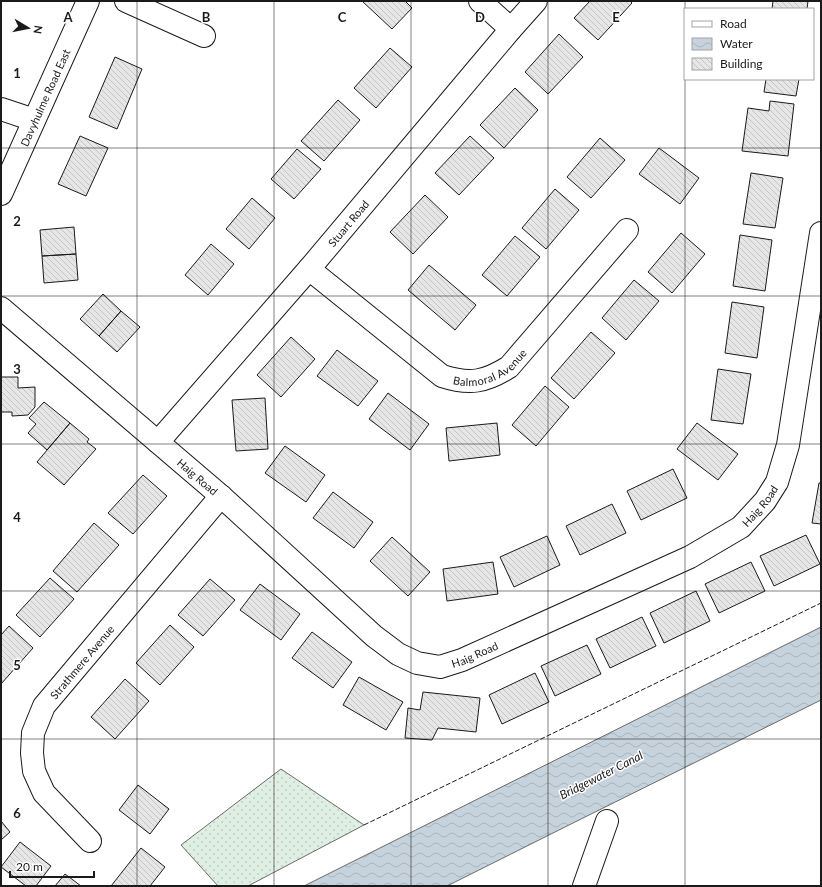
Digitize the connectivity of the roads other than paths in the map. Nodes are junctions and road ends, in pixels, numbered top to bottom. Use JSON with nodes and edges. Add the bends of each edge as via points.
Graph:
{"nodes":[{"id":1,"x":88,"y":1,"type":"edge"},
{"id":2,"x":126,"y":1,"type":"edge"},
{"id":3,"x":480,"y":1,"type":"edge"},
{"id":4,"x":536,"y":1,"type":"edge"},
{"id":5,"x":511,"y":29,"type":"junction"},
{"id":6,"x":204,"y":36,"type":"dead end"},
{"id":7,"x":1,"y":109,"type":"edge"},
{"id":8,"x":34,"y":120,"type":"junction"},
{"id":9,"x":1,"y":194,"type":"edge"},
{"id":10,"x":627,"y":230,"type":"dead end"},
{"id":11,"x":821,"y":233,"type":"edge"},
{"id":12,"x":309,"y":269,"type":"junction"},
{"id":13,"x":1,"y":308,"type":"edge"},
{"id":14,"x":158,"y":442,"type":"junction"},
{"id":15,"x":221,"y":496,"type":"junction"},
{"id":16,"x":607,"y":822,"type":"dead end"},
{"id":17,"x":90,"y":841,"type":"dead end"},
{"id":18,"x":584,"y":886,"type":"edge"}],
"edges":[{"from":1,"to":8,"type":"street","name":"Davyhulme Road East"},
{"from":2,"to":6,"type":"street"},
{"from":3,"to":5,"type":"street"},
{"from":4,"to":5,"type":"street","name":"Stuart Road"},
{"from":5,"to":12,"type":"street","name":"Stuart Road"},
{"from":7,"to":8,"type":"street"},
{"from":8,"to":9,"type":"street","name":"Davyhulme Road East"},
{"from":10,"to":12,"type":"street","name":"Balmoral Avenue","via":[[509,367],[496,376],[481,381],[458,381],[442,376]]},
{"from":11,"to":15,"type":"street","name":"Haig Road","via":[[788,446],[777,482],[765,501],[741,527],[690,557],[462,660],[440,667],[417,663],[398,654],[374,636]]},
{"from":12,"to":14,"type":"street","name":"Stuart Road"},
{"from":13,"to":14,"type":"street","name":"Haig Road"},
{"from":14,"to":15,"type":"street","name":"Haig Road"},
{"from":15,"to":17,"type":"street","name":"Strathmere Avenue","via":[[44,706],[33,733],[34,771],[44,792]]},
{"from":16,"to":18,"type":"street"}]}
